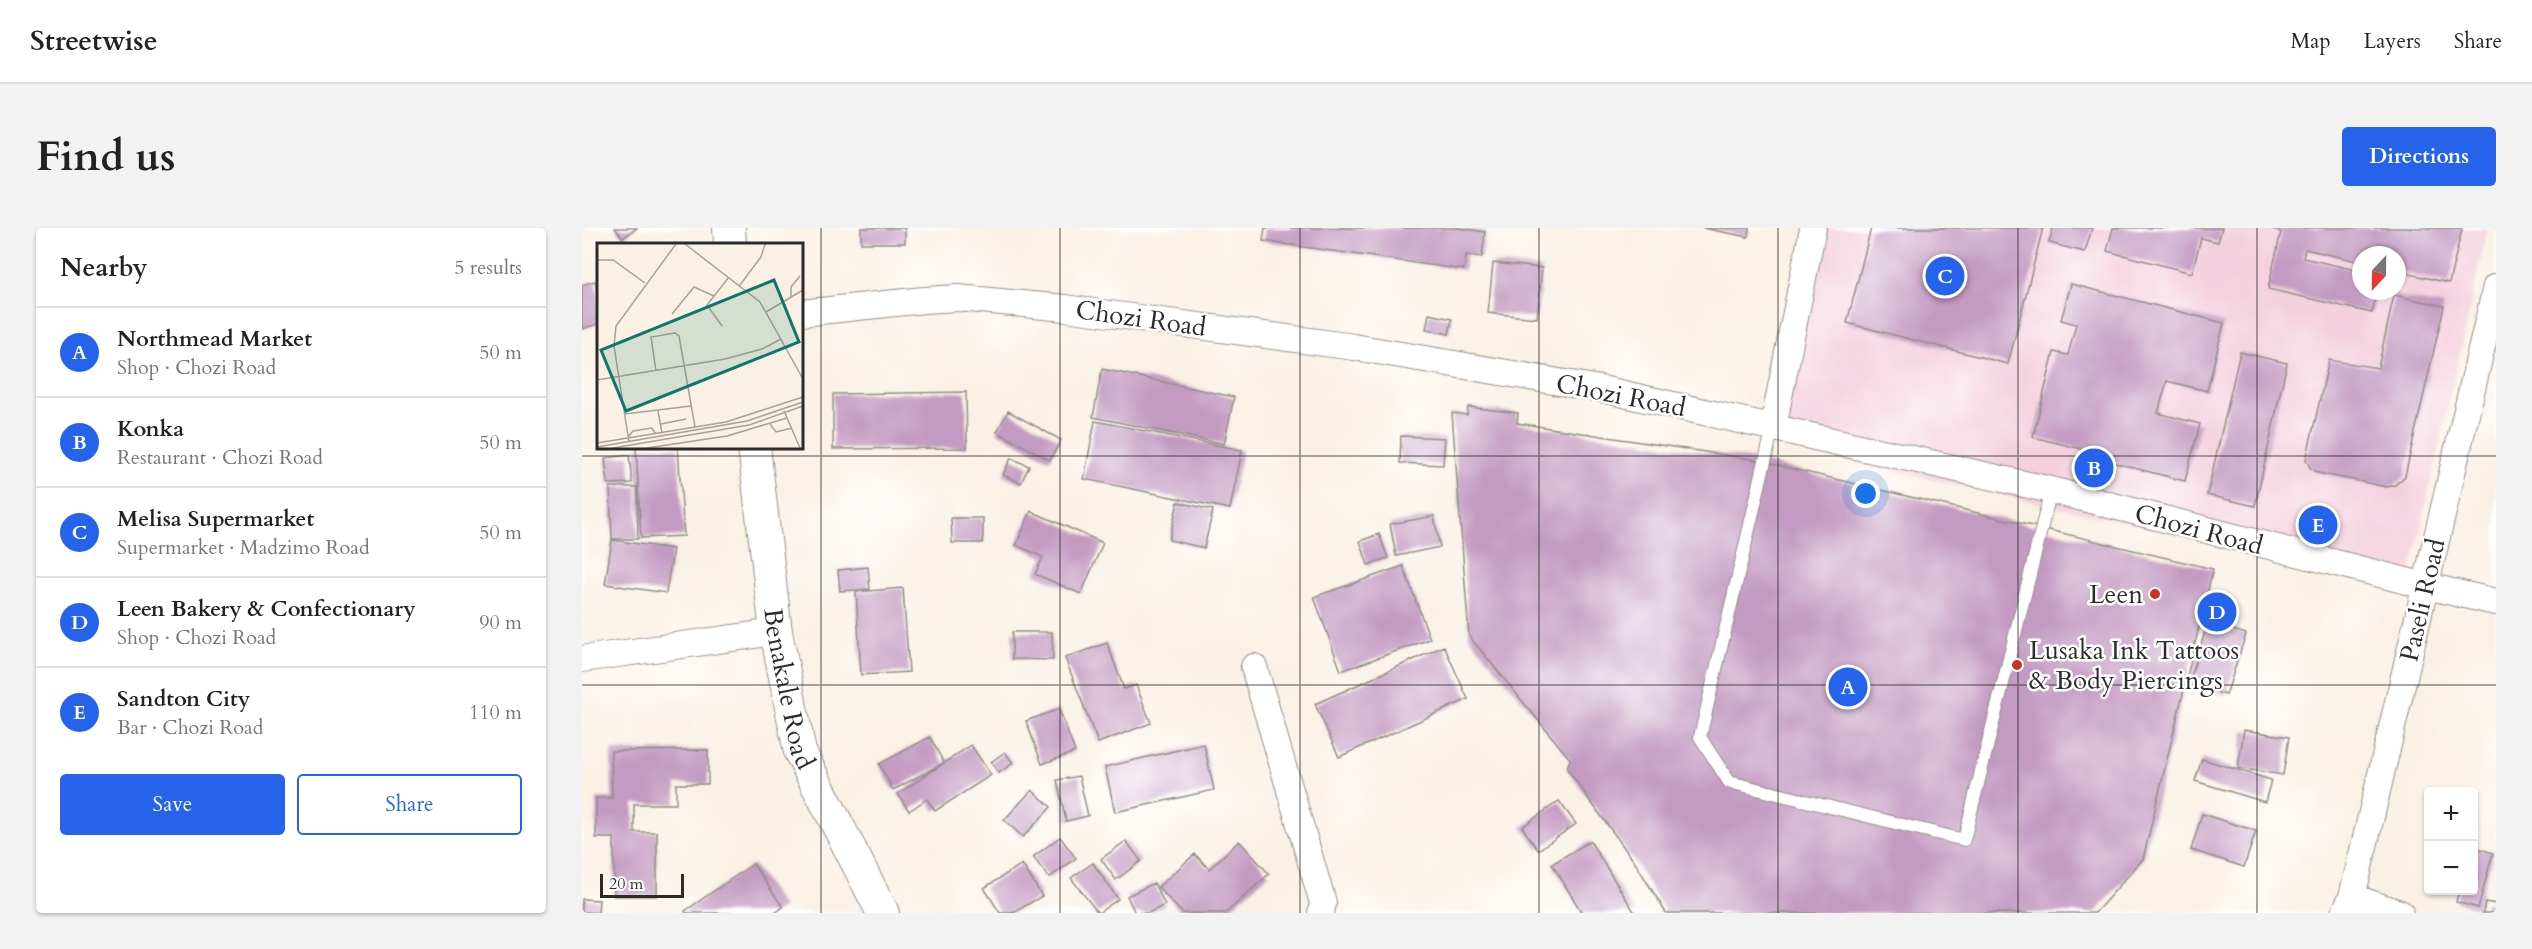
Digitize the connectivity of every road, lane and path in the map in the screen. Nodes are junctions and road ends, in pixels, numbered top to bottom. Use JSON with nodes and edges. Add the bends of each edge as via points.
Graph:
{"nodes":[{"id":1,"x":729,"y":228,"type":"edge"},
{"id":2,"x":1813,"y":228,"type":"edge"},
{"id":3,"x":730,"y":243,"type":"edge"},
{"id":4,"x":2496,"y":287,"type":"edge"},
{"id":5,"x":802,"y":313,"type":"edge"},
{"id":6,"x":1773,"y":427,"type":"junction"},
{"id":7,"x":754,"y":448,"type":"edge"},
{"id":8,"x":2052,"y":490,"type":"junction"},
{"id":9,"x":2426,"y":586,"type":"junction"},
{"id":10,"x":2496,"y":602,"type":"edge"},
{"id":11,"x":776,"y":632,"type":"junction"},
{"id":12,"x":582,"y":660,"type":"edge"},
{"id":13,"x":1254,"y":667,"type":"dead end"},
{"id":14,"x":2348,"y":905,"type":"edge"},
{"id":15,"x":883,"y":913,"type":"edge"},
{"id":16,"x":1322,"y":913,"type":"edge"},
{"id":17,"x":2400,"y":913,"type":"edge"}],
"edges":[{"from":1,"to":3,"type":"street"},
{"from":2,"to":6,"type":"street"},
{"from":4,"to":9,"type":"street","name":"Paseli Road"},
{"from":5,"to":6,"type":"street","name":"Chozi Road","via":[[958,298],[1065,308],[1354,347],[1606,390]]},
{"from":6,"to":8,"type":"street","name":"Chozi Road"},
{"from":6,"to":8,"type":"lane","via":[[1700,737],[1729,782],[1964,840]]},
{"from":7,"to":11,"type":"street","name":"Benakale Road"},
{"from":8,"to":9,"type":"street","name":"Chozi Road"},
{"from":9,"to":10,"type":"street","name":"Chozi Road"},
{"from":9,"to":14,"type":"street","name":"Paseli Road"},
{"from":11,"to":12,"type":"street"},
{"from":11,"to":15,"type":"street","name":"Benakale Road","via":[[800,752]]},
{"from":13,"to":16,"type":"street","via":[[1323,903]]},
{"from":14,"to":17,"type":"street"}]}
